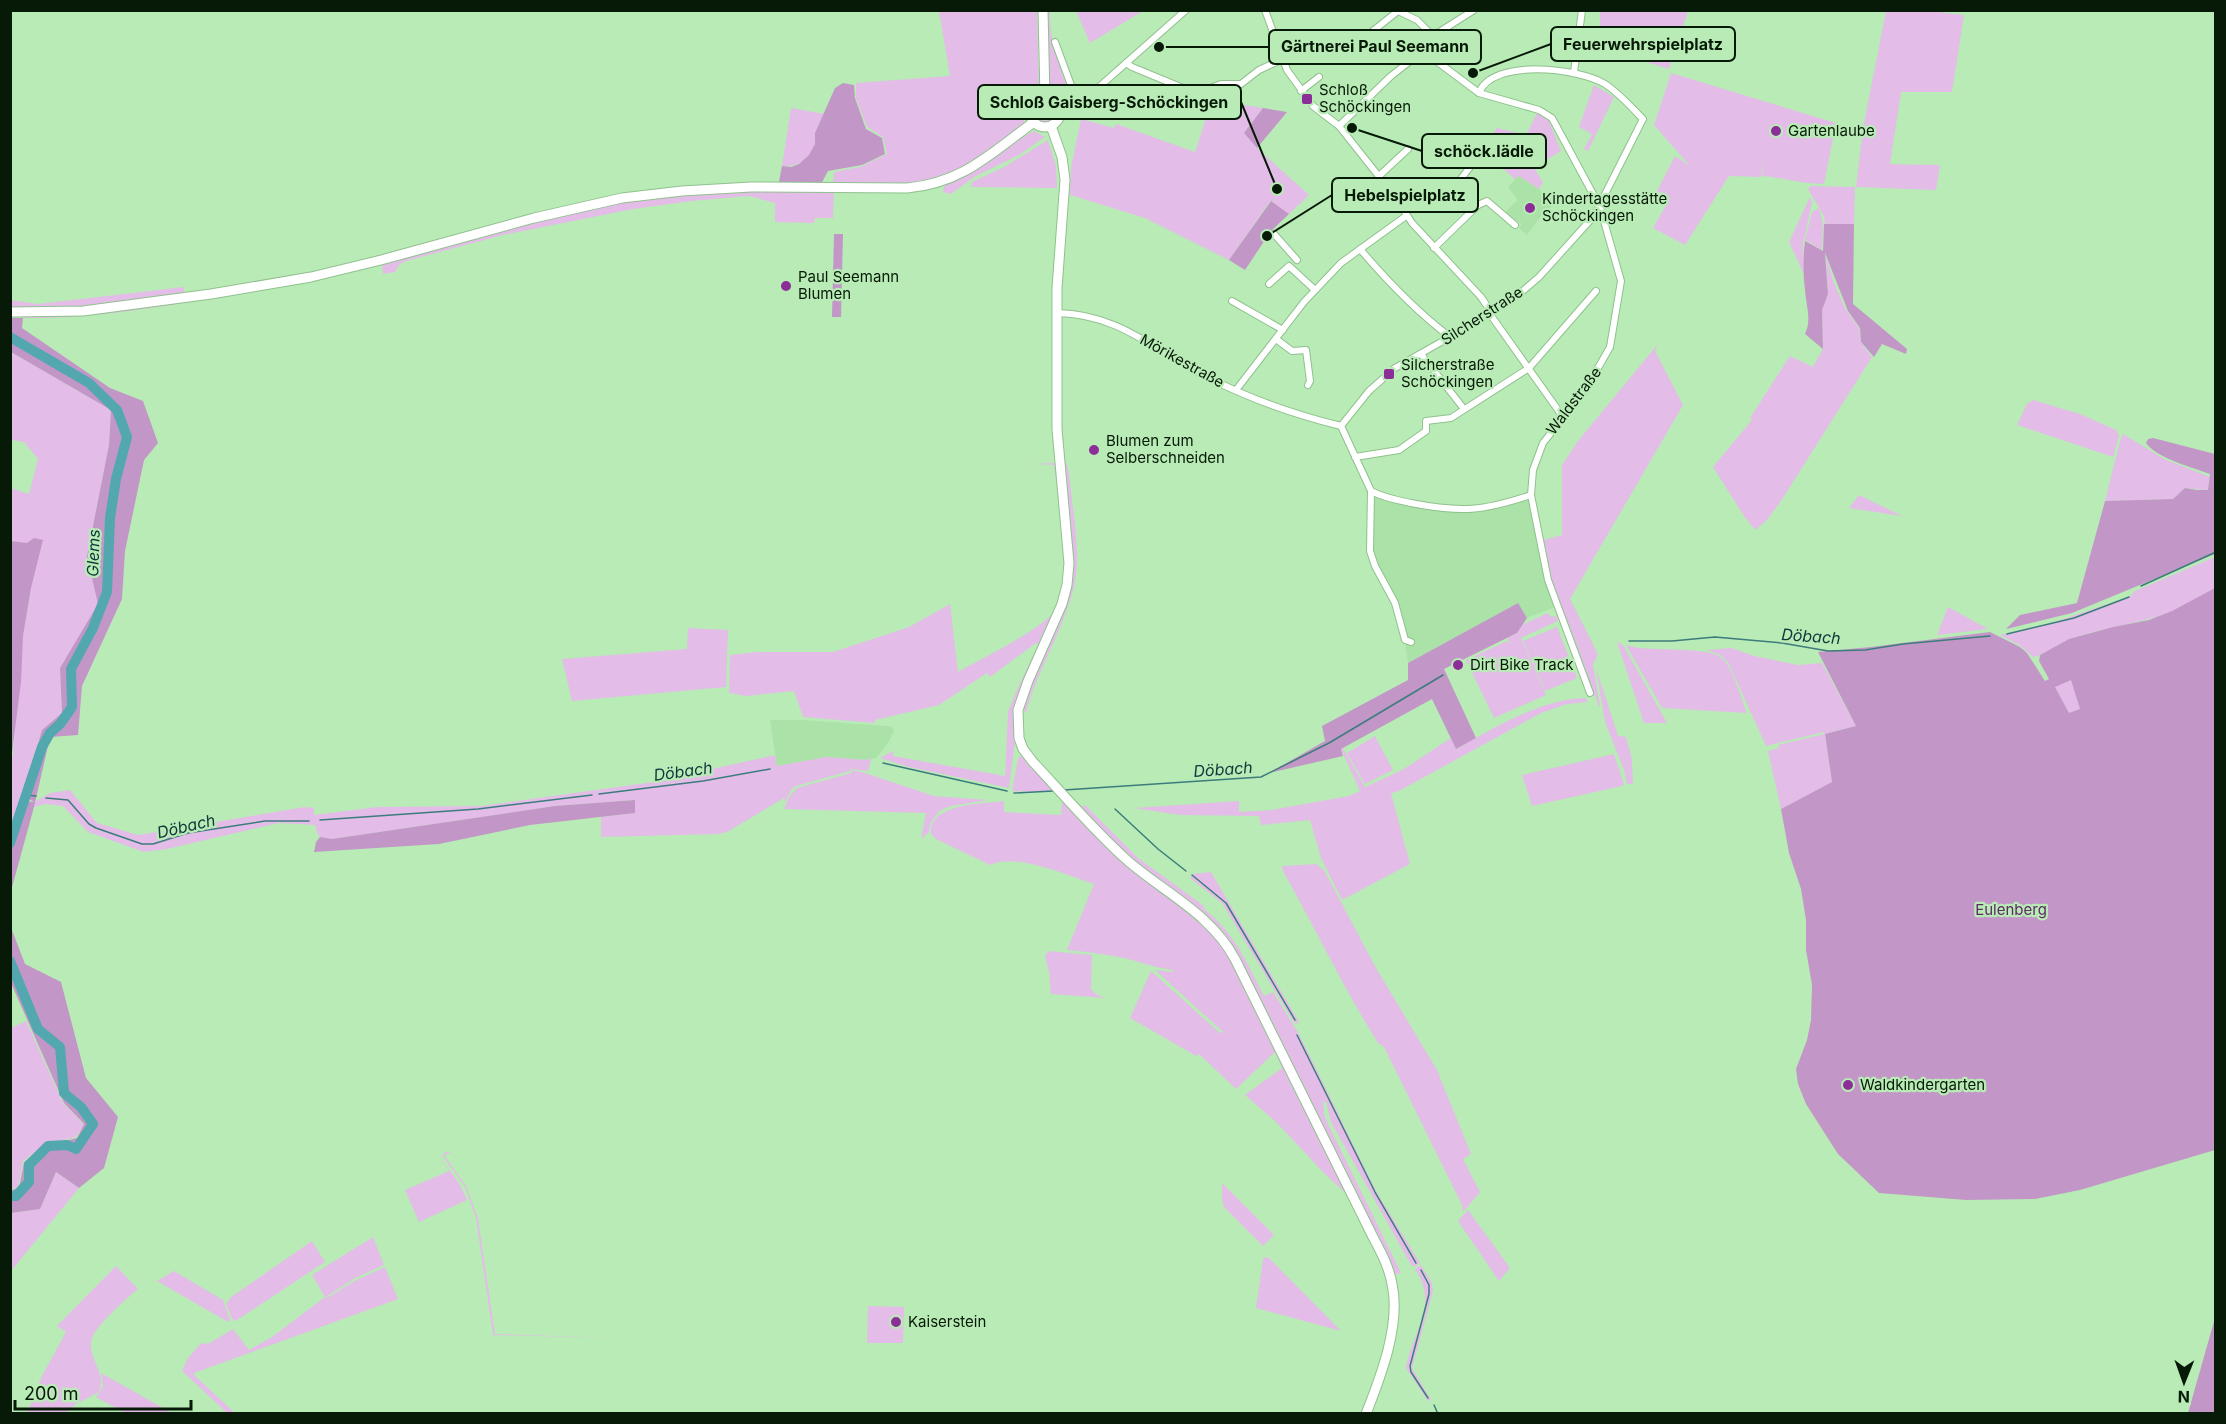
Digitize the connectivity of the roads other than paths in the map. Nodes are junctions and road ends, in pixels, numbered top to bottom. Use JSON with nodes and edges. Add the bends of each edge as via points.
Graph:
{"nodes":[{"id":1,"x":1043,"y":10,"type":"edge"},
{"id":2,"x":1186,"y":10,"type":"edge"},
{"id":3,"x":1265,"y":10,"type":"edge"},
{"id":4,"x":1474,"y":10,"type":"edge"},
{"id":5,"x":1582,"y":10,"type":"edge"},
{"id":6,"x":1397,"y":11,"type":"edge"},
{"id":7,"x":1433,"y":36,"type":"junction"},
{"id":8,"x":1055,"y":42,"type":"dead end"},
{"id":9,"x":1359,"y":42,"type":"dead end"},
{"id":10,"x":1423,"y":51,"type":"junction"},
{"id":11,"x":1283,"y":59,"type":"junction"},
{"id":12,"x":1126,"y":63,"type":"junction"},
{"id":13,"x":1574,"y":72,"type":"junction"},
{"id":14,"x":1319,"y":77,"type":"dead end"},
{"id":15,"x":1301,"y":91,"type":"junction"},
{"id":16,"x":1479,"y":93,"type":"junction"},
{"id":17,"x":1045,"y":98,"type":"junction"},
{"id":18,"x":1078,"y":104,"type":"junction"},
{"id":19,"x":1060,"y":110,"type":"junction"},
{"id":20,"x":1034,"y":122,"type":"junction"},
{"id":21,"x":1051,"y":126,"type":"junction"},
{"id":22,"x":1340,"y":126,"type":"junction"},
{"id":23,"x":1408,"y":149,"type":"dead end"},
{"id":24,"x":1470,"y":167,"type":"dead end"},
{"id":25,"x":1379,"y":176,"type":"junction"},
{"id":26,"x":1478,"y":205,"type":"junction"},
{"id":27,"x":1600,"y":207,"type":"junction"},
{"id":28,"x":1406,"y":216,"type":"junction"},
{"id":29,"x":1515,"y":225,"type":"dead end"},
{"id":30,"x":1274,"y":234,"type":"dead end"},
{"id":31,"x":1434,"y":248,"type":"junction"},
{"id":32,"x":1360,"y":249,"type":"junction"},
{"id":33,"x":1289,"y":266,"type":"junction"},
{"id":34,"x":1269,"y":284,"type":"dead end"},
{"id":35,"x":1315,"y":290,"type":"junction"},
{"id":36,"x":1596,"y":291,"type":"dead end"},
{"id":37,"x":1232,"y":301,"type":"dead end"},
{"id":38,"x":10,"y":312,"type":"edge"},
{"id":39,"x":1057,"y":313,"type":"junction"},
{"id":40,"x":1492,"y":314,"type":"junction"},
{"id":41,"x":1283,"y":330,"type":"junction"},
{"id":42,"x":1450,"y":337,"type":"junction"},
{"id":43,"x":1276,"y":339,"type":"junction"},
{"id":44,"x":1421,"y":354,"type":"junction"},
{"id":45,"x":1529,"y":368,"type":"junction"},
{"id":46,"x":1308,"y":386,"type":"dead end"},
{"id":47,"x":1236,"y":390,"type":"junction"},
{"id":48,"x":1464,"y":409,"type":"junction"},
{"id":49,"x":1563,"y":417,"type":"junction"},
{"id":50,"x":1341,"y":426,"type":"junction"},
{"id":51,"x":1355,"y":457,"type":"junction"},
{"id":52,"x":1371,"y":491,"type":"junction"},
{"id":53,"x":1531,"y":495,"type":"junction"},
{"id":54,"x":1411,"y":642,"type":"dead end"},
{"id":55,"x":1590,"y":693,"type":"dead end"},
{"id":56,"x":1366,"y":1413,"type":"edge"}],
"edges":[{"from":1,"to":17,"type":"main road"},
{"from":2,"to":12,"type":"street"},
{"from":3,"to":11,"type":"street"},
{"from":4,"to":7,"type":"street"},
{"from":5,"to":13,"type":"street"},
{"from":6,"to":7,"type":"street","via":[[1417,20]]},
{"from":6,"to":9,"type":"street"},
{"from":7,"to":10,"type":"street"},
{"from":8,"to":18,"type":"street"},
{"from":10,"to":16,"type":"street","name":"Waldstraße"},
{"from":10,"to":22,"type":"street"},
{"from":11,"to":12,"type":"street","via":[[1241,84],[1221,84],[1200,92]]},
{"from":11,"to":15,"type":"street"},
{"from":12,"to":18,"type":"street"},
{"from":13,"to":16,"type":"street","via":[[1504,73],[1481,87]]},
{"from":13,"to":27,"type":"street","name":"Silcherstraße","via":[[1605,84],[1643,119]]},
{"from":14,"to":15,"type":"street"},
{"from":15,"to":22,"type":"street","via":[[1313,106]]},
{"from":16,"to":27,"type":"street","name":"Waldstraße","via":[[1539,110],[1552,118]]},
{"from":17,"to":19,"type":"main road","via":[[1055,101]]},
{"from":17,"to":20,"type":"main road","via":[[1032,105],[1030,114]]},
{"from":18,"to":19,"type":"street"},
{"from":19,"to":21,"type":"main road"},
{"from":20,"to":21,"type":"main road","via":[[1041,127]]},
{"from":20,"to":38,"type":"main road","via":[[971,169],[925,186],[752,187],[622,198],[277,283],[83,311]]},
{"from":21,"to":39,"type":"main road","via":[[1065,180]]},
{"from":22,"to":25,"type":"street"},
{"from":23,"to":25,"type":"street"},
{"from":24,"to":26,"type":"street","via":[[1460,180]]},
{"from":25,"to":28,"type":"street"},
{"from":26,"to":29,"type":"street","via":[[1487,201]]},
{"from":26,"to":31,"type":"street"},
{"from":27,"to":40,"type":"street","name":"Silcherstraße","via":[[1539,277]]},
{"from":27,"to":49,"type":"street","name":"Waldstraße","via":[[1621,281],[1614,329],[1602,363]]},
{"from":28,"to":31,"type":"street"},
{"from":28,"to":32,"type":"street"},
{"from":30,"to":33,"type":"street","via":[[1298,259]]},
{"from":31,"to":40,"type":"street"},
{"from":32,"to":35,"type":"street"},
{"from":32,"to":42,"type":"street","via":[[1390,285]]},
{"from":33,"to":34,"type":"street"},
{"from":33,"to":35,"type":"street"},
{"from":35,"to":41,"type":"street"},
{"from":36,"to":45,"type":"street"},
{"from":37,"to":41,"type":"street"},
{"from":39,"to":47,"type":"street","name":"Mörikestraße","via":[[1089,316],[1120,327]]},
{"from":39,"to":56,"type":"main road","via":[[1057,429],[1068,577],[1062,604],[1022,696],[1018,734],[1023,749],[1123,856],[1209,924],[1226,943],[1391,1277],[1395,1308],[1392,1329]]},
{"from":40,"to":42,"type":"street","name":"Silcherstraße"},
{"from":40,"to":45,"type":"street"},
{"from":41,"to":43,"type":"street"},
{"from":42,"to":44,"type":"street","name":"Silcherstraße"},
{"from":43,"to":46,"type":"street","via":[[1292,351],[1306,350]]},
{"from":43,"to":47,"type":"street"},
{"from":44,"to":48,"type":"street"},
{"from":44,"to":50,"type":"street","name":"Silcherstraße","via":[[1395,368],[1369,391]]},
{"from":45,"to":48,"type":"street"},
{"from":45,"to":49,"type":"street"},
{"from":47,"to":50,"type":"street","name":"Mörikestraße"},
{"from":48,"to":51,"type":"street","via":[[1451,418],[1426,421],[1426,431],[1399,450]]},
{"from":49,"to":53,"type":"street","name":"Waldstraße","via":[[1537,456]]},
{"from":50,"to":51,"type":"street"},
{"from":51,"to":52,"type":"street"},
{"from":52,"to":53,"type":"street","via":[[1391,499],[1464,511]]},
{"from":52,"to":54,"type":"street","via":[[1370,551],[1395,603],[1405,640]]},
{"from":53,"to":55,"type":"street","name":"Waldstraße","via":[[1548,580]]}]}
